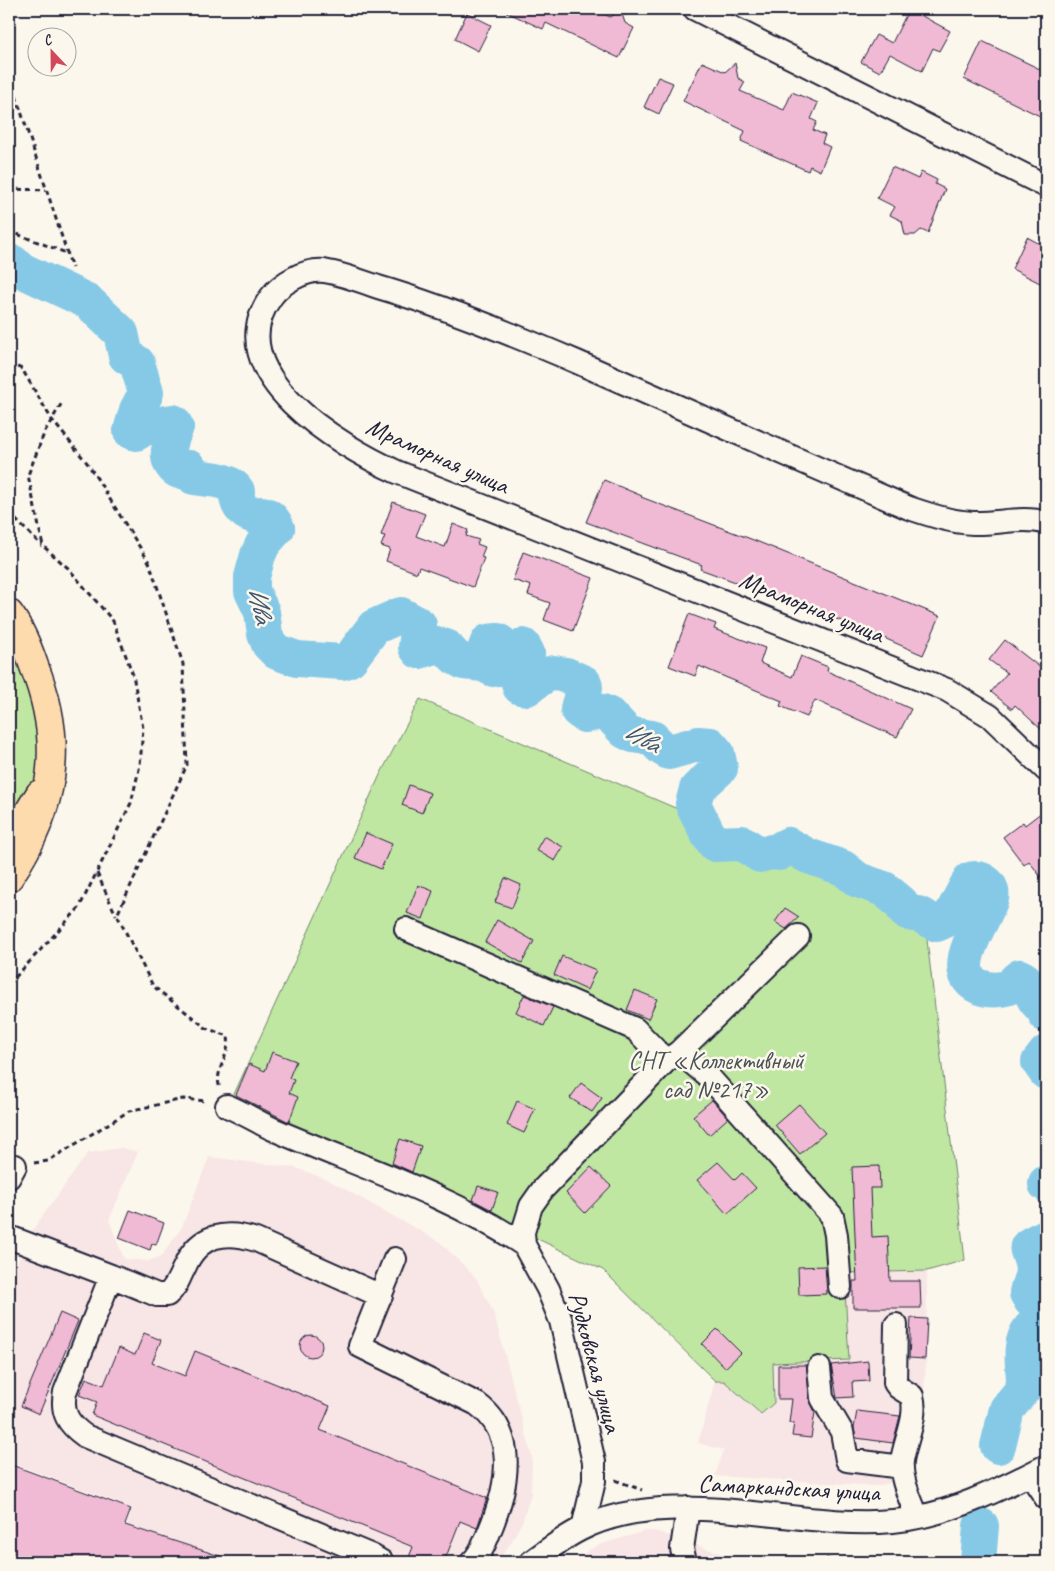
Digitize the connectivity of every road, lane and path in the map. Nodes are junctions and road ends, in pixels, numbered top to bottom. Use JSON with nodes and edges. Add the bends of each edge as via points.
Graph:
{"nodes":[{"id":1,"x":695,"y":9,"type":"edge"},
{"id":2,"x":9,"y":93,"type":"edge"},
{"id":3,"x":1046,"y":186,"type":"edge"},
{"id":4,"x":9,"y":189,"type":"edge"},
{"id":5,"x":46,"y":190,"type":"junction"},
{"id":6,"x":9,"y":232,"type":"edge"},
{"id":7,"x":69,"y":254,"type":"junction"},
{"id":8,"x":72,"y":268,"type":"dead end"},
{"id":9,"x":9,"y":363,"type":"edge"},
{"id":10,"x":63,"y":401,"type":"dead end"},
{"id":11,"x":52,"y":420,"type":"junction"},
{"id":12,"x":9,"y":513,"type":"edge"},
{"id":13,"x":1046,"y":522,"type":"edge"},
{"id":14,"x":43,"y":546,"type":"junction"},
{"id":15,"x":9,"y":614,"type":"edge"},
{"id":16,"x":52,"y":759,"type":"junction"},
{"id":17,"x":1046,"y":770,"type":"edge"},
{"id":18,"x":9,"y":831,"type":"edge"},
{"id":19,"x":96,"y":872,"type":"junction"},
{"id":20,"x":9,"y":877,"type":"edge"},
{"id":21,"x":117,"y":915,"type":"junction"},
{"id":22,"x":406,"y":929,"type":"dead end"},
{"id":23,"x":798,"y":936,"type":"dead end"},
{"id":24,"x":9,"y":984,"type":"edge"},
{"id":25,"x":673,"y":1056,"type":"junction"},
{"id":26,"x":227,"y":1106,"type":"junction"},
{"id":27,"x":12,"y":1171,"type":"edge"},
{"id":28,"x":9,"y":1237,"type":"edge"},
{"id":29,"x":524,"y":1245,"type":"junction"},
{"id":30,"x":395,"y":1259,"type":"dead end"},
{"id":31,"x":110,"y":1276,"type":"junction"},
{"id":32,"x":840,"y":1287,"type":"dead end"},
{"id":33,"x":381,"y":1296,"type":"junction"},
{"id":34,"x":896,"y":1325,"type":"dead end"},
{"id":35,"x":819,"y":1368,"type":"dead end"},
{"id":36,"x":902,"y":1467,"type":"junction"},
{"id":37,"x":1038,"y":1470,"type":"edge"},
{"id":38,"x":594,"y":1472,"type":"junction"},
{"id":39,"x":650,"y":1494,"type":"dead end"},
{"id":40,"x":1046,"y":1498,"type":"edge"},
{"id":41,"x":688,"y":1508,"type":"junction"},
{"id":42,"x":917,"y":1517,"type":"junction"},
{"id":43,"x":582,"y":1528,"type":"junction"},
{"id":44,"x":826,"y":1559,"type":"dead end"},
{"id":45,"x":382,"y":1562,"type":"edge"},
{"id":46,"x":472,"y":1562,"type":"edge"},
{"id":47,"x":531,"y":1562,"type":"edge"},
{"id":48,"x":683,"y":1562,"type":"edge"},
{"id":49,"x":840,"y":1562,"type":"edge"}],
"edges":[{"from":1,"to":3,"type":"street"},
{"from":2,"to":5,"type":"path","via":[[15,93]]},
{"from":4,"to":5,"type":"path"},
{"from":5,"to":7,"type":"path"},
{"from":6,"to":7,"type":"path"},
{"from":7,"to":8,"type":"path"},
{"from":9,"to":11,"type":"path","via":[[22,370]]},
{"from":10,"to":11,"type":"path"},
{"from":11,"to":14,"type":"path","via":[[28,475]]},
{"from":11,"to":21,"type":"path","via":[[88,464],[149,562],[183,664],[187,765]]},
{"from":12,"to":14,"type":"path"},
{"from":13,"to":17,"type":"street","name":"Мраморная улица","via":[[972,523],[936,517],[909,508],[514,335],[405,294],[324,271],[303,274],[280,287],[263,310],[258,325],[258,352],[274,383],[317,424],[358,453],[947,690],[990,716]]},
{"from":14,"to":19,"type":"path","via":[[68,568],[113,621],[133,675],[143,728],[140,765],[131,803]]},
{"from":15,"to":16,"type":"main road","via":[[41,682],[49,713]]},
{"from":16,"to":18,"type":"main road","via":[[37,800],[27,815]]},
{"from":16,"to":20,"type":"main road","via":[[40,822]]},
{"from":19,"to":21,"type":"path"},
{"from":19,"to":24,"type":"path","via":[[79,908]]},
{"from":21,"to":26,"type":"path","via":[[153,986],[206,1028],[228,1036],[229,1048],[217,1079],[228,1101]]},
{"from":22,"to":25,"type":"street","via":[[635,1028]]},
{"from":23,"to":25,"type":"street"},
{"from":25,"to":29,"type":"street","via":[[543,1189],[531,1206],[523,1232]]},
{"from":25,"to":32,"type":"street","via":[[709,1077],[832,1216],[836,1228]]},
{"from":26,"to":27,"type":"path","via":[[183,1099],[129,1111],[48,1161]]},
{"from":26,"to":29,"type":"street","via":[[471,1215]]},
{"from":28,"to":31,"type":"street"},
{"from":29,"to":38,"type":"street","name":"Рудковская улица","via":[[561,1321],[584,1412]]},
{"from":30,"to":33,"type":"street"},
{"from":31,"to":33,"type":"street","via":[[157,1295],[166,1295],[173,1290],[187,1260],[202,1242],[214,1236],[236,1234]]},
{"from":31,"to":45,"type":"street","via":[[65,1392],[64,1409],[70,1424],[85,1436]]},
{"from":33,"to":46,"type":"street","via":[[360,1346],[477,1404],[491,1415],[498,1428],[506,1465],[504,1494],[486,1541]]},
{"from":34,"to":36,"type":"street","via":[[895,1382],[898,1388],[912,1396],[913,1401]]},
{"from":35,"to":36,"type":"street","via":[[822,1398],[842,1432],[847,1460]]},
{"from":36,"to":42,"type":"street"},
{"from":37,"to":40,"type":"street"},
{"from":37,"to":42,"type":"street","name":"Самаркандская улица","via":[[974,1499]]},
{"from":38,"to":39,"type":"path"},
{"from":38,"to":43,"type":"street","name":"Рудковская улица"},
{"from":41,"to":42,"type":"street","name":"Самаркандская улица","via":[[852,1522]]},
{"from":41,"to":43,"type":"street","name":"Самаркандская улица","via":[[626,1515]]},
{"from":41,"to":48,"type":"street"},
{"from":43,"to":47,"type":"street","name":"Самаркандская улица"},
{"from":44,"to":49,"type":"path"}]}
